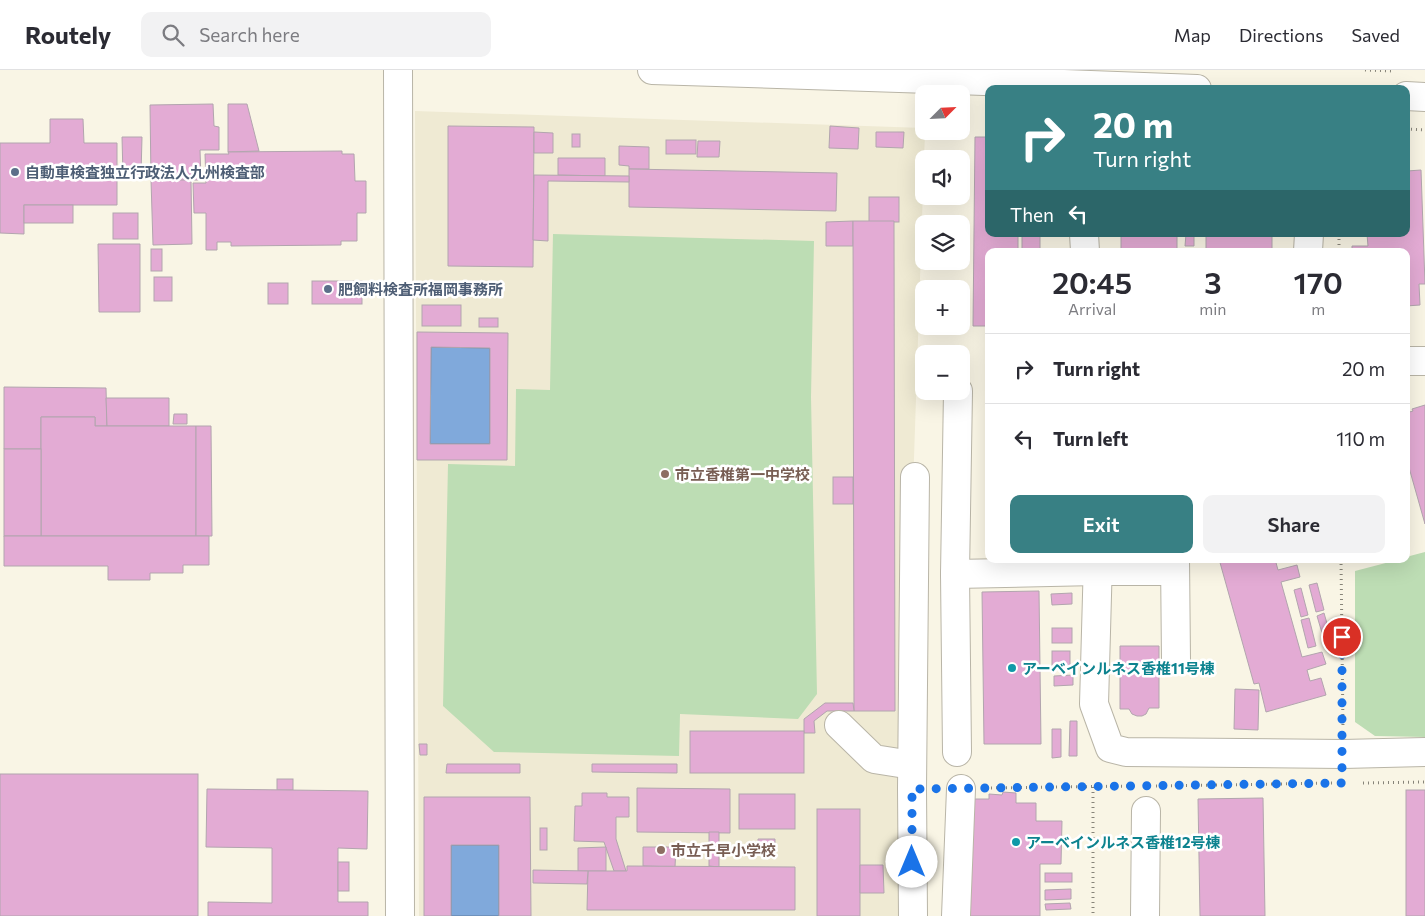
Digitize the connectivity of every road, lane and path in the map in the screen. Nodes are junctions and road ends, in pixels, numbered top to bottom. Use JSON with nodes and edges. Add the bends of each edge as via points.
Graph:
{"nodes":[{"id":1,"x":398,"y":70,"type":"edge"},
{"id":2,"x":652,"y":70,"type":"edge"},
{"id":3,"x":823,"y":72,"type":"edge"},
{"id":4,"x":1090,"y":85,"type":"edge"},
{"id":5,"x":1410,"y":96,"type":"edge"},
{"id":6,"x":1425,"y":97,"type":"edge"},
{"id":7,"x":1410,"y":129,"type":"edge"},
{"id":8,"x":1425,"y":130,"type":"edge"},
{"id":9,"x":1410,"y":361,"type":"edge"},
{"id":10,"x":1425,"y":361,"type":"edge"},
{"id":11,"x":958,"y":400,"type":"edge"},
{"id":12,"x":916,"y":478,"type":"dead end"},
{"id":13,"x":1340,"y":563,"type":"edge"},
{"id":14,"x":1098,"y":565,"type":"edge"},
{"id":15,"x":1175,"y":565,"type":"edge"},
{"id":16,"x":955,"y":574,"type":"junction"},
{"id":17,"x":1176,"y":660,"type":"dead end"},
{"id":18,"x":838,"y":725,"type":"dead end"},
{"id":19,"x":957,"y":752,"type":"dead end"},
{"id":20,"x":1425,"y":752,"type":"edge"},
{"id":21,"x":1343,"y":754,"type":"junction"},
{"id":22,"x":912,"y":765,"type":"junction"},
{"id":23,"x":1425,"y":782,"type":"edge"},
{"id":24,"x":1361,"y":783,"type":"dead end"},
{"id":25,"x":1093,"y":786,"type":"junction"},
{"id":26,"x":1137,"y":786,"type":"dead end"},
{"id":27,"x":961,"y":789,"type":"joint"},
{"id":28,"x":1146,"y":798,"type":"joint"},
{"id":29,"x":400,"y":916,"type":"edge"},
{"id":30,"x":912,"y":916,"type":"edge"},
{"id":31,"x":956,"y":916,"type":"edge"},
{"id":32,"x":1094,"y":916,"type":"edge"},
{"id":33,"x":1145,"y":916,"type":"edge"}],
"edges":[{"from":1,"to":29,"type":"street"},
{"from":2,"to":3,"type":"street"},
{"from":3,"to":4,"type":"street"},
{"from":5,"to":6,"type":"street"},
{"from":7,"to":8,"type":"path"},
{"from":9,"to":10,"type":"street"},
{"from":11,"to":16,"type":"street"},
{"from":12,"to":22,"type":"street"},
{"from":13,"to":21,"type":"path"},
{"from":14,"to":15,"type":"street"},
{"from":14,"to":16,"type":"street"},
{"from":14,"to":21,"type":"street","via":[[1094,704],[1110,748],[1126,752]]},
{"from":15,"to":17,"type":"street"},
{"from":16,"to":19,"type":"street"},
{"from":18,"to":22,"type":"street","via":[[874,759]]},
{"from":20,"to":21,"type":"street"},
{"from":21,"to":28,"type":"path","via":[[1342,783]]},
{"from":22,"to":30,"type":"street"},
{"from":23,"to":24,"type":"path"},
{"from":25,"to":26,"type":"path"},
{"from":25,"to":27,"type":"path"},
{"from":25,"to":32,"type":"path"},
{"from":27,"to":31,"type":"street"},
{"from":28,"to":33,"type":"street"}]}
